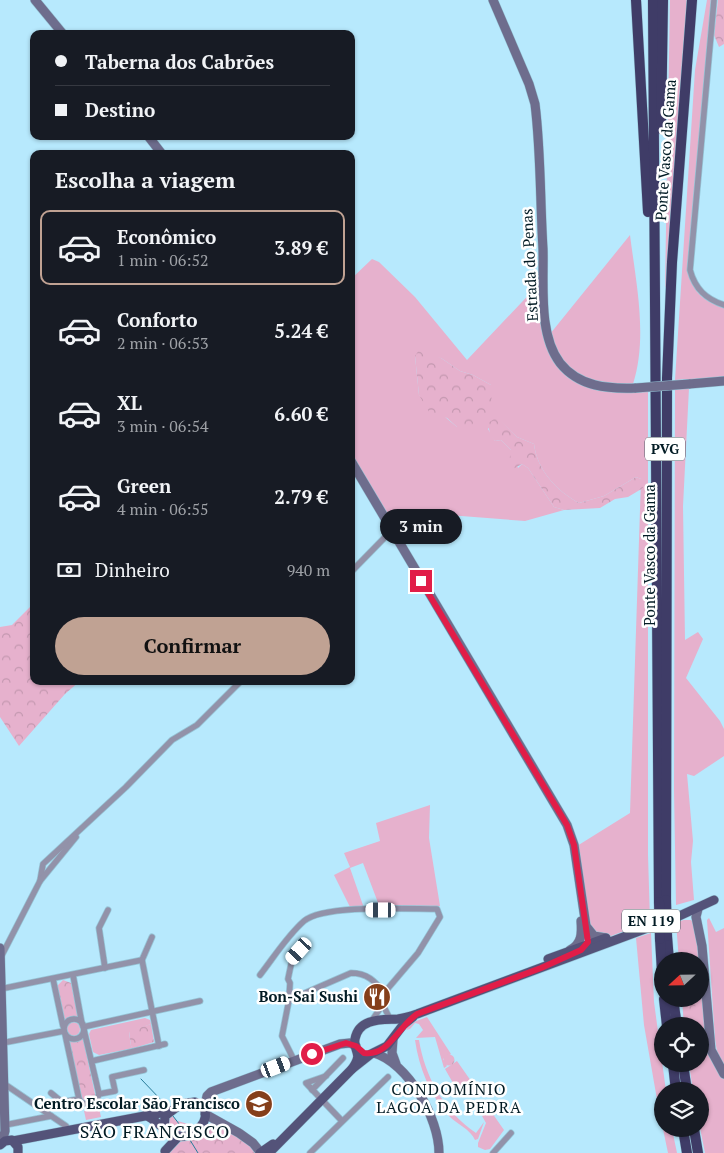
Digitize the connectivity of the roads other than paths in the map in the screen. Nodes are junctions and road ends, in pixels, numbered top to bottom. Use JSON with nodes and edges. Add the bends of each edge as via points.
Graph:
{"nodes":[{"id":1,"x":36,"y":0,"type":"edge"},
{"id":2,"x":493,"y":0,"type":"edge"},
{"id":3,"x":636,"y":0,"type":"edge"},
{"id":4,"x":653,"y":0,"type":"edge"},
{"id":5,"x":663,"y":0,"type":"edge"},
{"id":6,"x":692,"y":0,"type":"edge"},
{"id":7,"x":714,"y":0,"type":"edge"},
{"id":8,"x":60,"y":30,"type":"edge"},
{"id":9,"x":151,"y":140,"type":"edge"},
{"id":10,"x":159,"y":150,"type":"edge"},
{"id":11,"x":724,"y":305,"type":"edge"},
{"id":12,"x":656,"y":342,"type":"junction"},
{"id":13,"x":724,"y":381,"type":"edge"},
{"id":14,"x":355,"y":469,"type":"edge"},
{"id":15,"x":392,"y":530,"type":"junction"},
{"id":16,"x":355,"y":568,"type":"edge"},
{"id":17,"x":237,"y":685,"type":"edge"},
{"id":18,"x":724,"y":896,"type":"edge"},
{"id":19,"x":662,"y":901,"type":"junction"},
{"id":20,"x":697,"y":906,"type":"junction"},
{"id":21,"x":108,"y":910,"type":"dead end"},
{"id":22,"x":676,"y":917,"type":"junction"},
{"id":23,"x":698,"y":926,"type":"junction"},
{"id":24,"x":584,"y":929,"type":"junction"},
{"id":25,"x":152,"y":937,"type":"dead end"},
{"id":26,"x":664,"y":937,"type":"junction"},
{"id":27,"x":606,"y":938,"type":"junction"},
{"id":28,"x":307,"y":943,"type":"dead end"},
{"id":29,"x":586,"y":945,"type":"junction"},
{"id":30,"x":702,"y":946,"type":"junction"},
{"id":31,"x":598,"y":947,"type":"junction"},
{"id":32,"x":1,"y":952,"type":"edge"},
{"id":33,"x":568,"y":952,"type":"junction"},
{"id":34,"x":663,"y":952,"type":"edge"},
{"id":35,"x":667,"y":952,"type":"edge"},
{"id":36,"x":142,"y":960,"type":"junction"},
{"id":37,"x":106,"y":968,"type":"junction"},
{"id":38,"x":541,"y":968,"type":"junction"},
{"id":39,"x":73,"y":975,"type":"junction"},
{"id":40,"x":260,"y":975,"type":"dead end"},
{"id":41,"x":53,"y":979,"type":"junction"},
{"id":42,"x":0,"y":989,"type":"edge"},
{"id":43,"x":384,"y":993,"type":"junction"},
{"id":44,"x":474,"y":993,"type":"junction"},
{"id":45,"x":289,"y":1000,"type":"junction"},
{"id":46,"x":200,"y":1001,"type":"dead end"},
{"id":47,"x":382,"y":1001,"type":"junction"},
{"id":48,"x":152,"y":1011,"type":"junction"},
{"id":49,"x":417,"y":1014,"type":"junction"},
{"id":50,"x":390,"y":1019,"type":"junction"},
{"id":51,"x":371,"y":1022,"type":"junction"},
{"id":52,"x":83,"y":1027,"type":"junction"},
{"id":53,"x":64,"y":1030,"type":"junction"},
{"id":54,"x":395,"y":1036,"type":"junction"},
{"id":55,"x":2,"y":1043,"type":"junction"},
{"id":56,"x":357,"y":1048,"type":"junction"},
{"id":57,"x":373,"y":1053,"type":"junction"},
{"id":58,"x":343,"y":1058,"type":"dead end"},
{"id":59,"x":294,"y":1060,"type":"junction"},
{"id":60,"x":92,"y":1061,"type":"junction"},
{"id":61,"x":352,"y":1069,"type":"junction"},
{"id":62,"x":398,"y":1069,"type":"junction"},
{"id":63,"x":144,"y":1070,"type":"dead end"},
{"id":64,"x":2,"y":1073,"type":"edge"},
{"id":65,"x":724,"y":1074,"type":"edge"},
{"id":66,"x":326,"y":1076,"type":"junction"},
{"id":67,"x":388,"y":1077,"type":"dead end"},
{"id":68,"x":4,"y":1083,"type":"junction"},
{"id":69,"x":312,"y":1090,"type":"junction"},
{"id":70,"x":51,"y":1093,"type":"dead end"},
{"id":71,"x":99,"y":1094,"type":"junction"},
{"id":72,"x":79,"y":1099,"type":"junction"},
{"id":73,"x":321,"y":1100,"type":"junction"},
{"id":74,"x":171,"y":1110,"type":"junction"},
{"id":75,"x":205,"y":1112,"type":"junction"},
{"id":76,"x":146,"y":1115,"type":"junction"},
{"id":77,"x":51,"y":1116,"type":"junction"},
{"id":78,"x":342,"y":1121,"type":"junction"},
{"id":79,"x":66,"y":1126,"type":"dead end"},
{"id":80,"x":5,"y":1128,"type":"junction"},
{"id":81,"x":165,"y":1131,"type":"junction"},
{"id":82,"x":511,"y":1133,"type":"dead end"},
{"id":83,"x":179,"y":1136,"type":"junction"},
{"id":84,"x":42,"y":1137,"type":"junction"},
{"id":85,"x":684,"y":1137,"type":"edge"},
{"id":86,"x":695,"y":1137,"type":"edge"},
{"id":87,"x":280,"y":1139,"type":"junction"},
{"id":88,"x":13,"y":1140,"type":"junction"},
{"id":89,"x":254,"y":1143,"type":"junction"},
{"id":90,"x":0,"y":1144,"type":"edge"},
{"id":91,"x":441,"y":1151,"type":"edge"},
{"id":92,"x":18,"y":1152,"type":"edge"},
{"id":93,"x":165,"y":1152,"type":"edge"},
{"id":94,"x":263,"y":1153,"type":"edge"},
{"id":95,"x":310,"y":1153,"type":"edge"},
{"id":96,"x":493,"y":1153,"type":"edge"},
{"id":97,"x":687,"y":1153,"type":"edge"},
{"id":98,"x":698,"y":1153,"type":"edge"}],
"edges":[{"from":1,"to":8,"type":"street"},
{"from":2,"to":13,"type":"street","name":"Estrada do Penas","bridge":true,"via":[[535,104],[545,312],[552,347],[567,370],[584,382],[606,388]]},
{"from":3,"to":12,"type":"highway","name":"Ponte Vasco da Gama","number":"PVG"},
{"from":4,"to":12,"type":"highway","name":"Ponte Vasco da Gama","number":"PVG"},
{"from":5,"to":12,"type":"highway","name":"Ponte Vasco da Gama","number":"PVG"},
{"from":6,"to":19,"type":"highway","name":"Ponte Vasco da Gama","number":"PVG","via":[[667,364]]},
{"from":7,"to":11,"type":"street","via":[[690,270],[699,290]]},
{"from":9,"to":10,"type":"street"},
{"from":12,"to":19,"type":"highway","name":"Ponte Vasco da Gama","number":"PVG"},
{"from":14,"to":15,"type":"street"},
{"from":15,"to":16,"type":"street"},
{"from":15,"to":24,"type":"street","via":[[567,825],[572,838]]},
{"from":17,"to":32,"type":"street","via":[[197,725],[172,740],[89,822],[40,881]]},
{"from":18,"to":20,"type":"main road","number":"EN 119"},
{"from":19,"to":26,"type":"highway","name":"Ponte Vasco da Gama","number":"PVG","bridge":true},
{"from":20,"to":22,"type":"main road","number":"EN 119"},
{"from":20,"to":23,"type":"street"},
{"from":20,"to":27,"type":"main road","number":"EN 119"},
{"from":20,"to":30,"type":"street","via":[[703,916]]},
{"from":21,"to":37,"type":"street","via":[[99,928]]},
{"from":22,"to":23,"type":"street","via":[[691,917]]},
{"from":22,"to":31,"type":"main road","number":"EN 119"},
{"from":23,"to":30,"type":"street"},
{"from":24,"to":27,"type":"street","via":[[594,936]]},
{"from":24,"to":29,"type":"street","via":[[588,936]]},
{"from":24,"to":33,"type":"street","via":[[578,945]]},
{"from":25,"to":36,"type":"street"},
{"from":26,"to":34,"type":"highway","name":"Ponte Vasco da Gama","number":"PVG"},
{"from":26,"to":35,"type":"highway","name":"Ponte Vasco da Gama","number":"PVG"},
{"from":27,"to":29,"type":"main road","number":"EN 119"},
{"from":28,"to":45,"type":"street","via":[[292,960],[288,979]]},
{"from":29,"to":31,"type":"street"},
{"from":29,"to":33,"type":"main road","number":"EN 119"},
{"from":29,"to":38,"type":"street"},
{"from":30,"to":65,"type":"street","via":[[711,1050]]},
{"from":31,"to":38,"type":"main road","number":"EN 119"},
{"from":32,"to":42,"type":"street"},
{"from":33,"to":44,"type":"main road","number":"EN 119"},
{"from":36,"to":37,"type":"street"},
{"from":36,"to":48,"type":"street"},
{"from":37,"to":39,"type":"street"},
{"from":38,"to":44,"type":"main road","number":"EN 119"},
{"from":39,"to":41,"type":"street"},
{"from":39,"to":52,"type":"street"},
{"from":40,"to":43,"type":"street","via":[[305,920],[316,914],[350,910],[437,909],[440,917],[434,929]]},
{"from":41,"to":42,"type":"street"},
{"from":41,"to":53,"type":"street"},
{"from":42,"to":55,"type":"street"},
{"from":43,"to":45,"type":"street","via":[[372,979],[351,973]]},
{"from":43,"to":47,"type":"street"},
{"from":44,"to":49,"type":"main road","number":"EN 119"},
{"from":45,"to":59,"type":"street","via":[[282,1036]]},
{"from":46,"to":48,"type":"street"},
{"from":47,"to":50,"type":"street"},
{"from":47,"to":51,"type":"street"},
{"from":48,"to":52,"type":"street"},
{"from":48,"to":60,"type":"street","via":[[162,1045]]},
{"from":49,"to":50,"type":"main road","number":"EN 119"},
{"from":49,"to":54,"type":"main road","number":"EN 119"},
{"from":50,"to":51,"type":"main road"},
{"from":50,"to":54,"type":"main road","via":[[396,1025]]},
{"from":51,"to":56,"type":"main road","via":[[357,1035]]},
{"from":52,"to":53,"type":"street","via":[[73,1019],[67,1021]]},
{"from":52,"to":53,"type":"street","via":[[81,1036],[76,1039],[69,1038]]},
{"from":52,"to":60,"type":"street"},
{"from":53,"to":55,"type":"street"},
{"from":53,"to":72,"type":"street"},
{"from":54,"to":57,"type":"main road","via":[[383,1049]]},
{"from":54,"to":62,"type":"street","via":[[392,1054]]},
{"from":55,"to":64,"type":"street"},
{"from":56,"to":57,"type":"main road"},
{"from":56,"to":59,"type":"street","via":[[350,1043],[340,1044]]},
{"from":56,"to":61,"type":"main road","via":[[357,1062]]},
{"from":57,"to":61,"type":"main road"},
{"from":57,"to":62,"type":"street","via":[[389,1059]]},
{"from":58,"to":66,"type":"street"},
{"from":59,"to":75,"type":"street","via":[[211,1092],[207,1096]]},
{"from":60,"to":71,"type":"street"},
{"from":61,"to":73,"type":"main road"},
{"from":62,"to":91,"type":"street","via":[[421,1097],[435,1124]]},
{"from":63,"to":71,"type":"street","via":[[112,1077],[115,1091]]},
{"from":64,"to":68,"type":"street"},
{"from":66,"to":69,"type":"street"},
{"from":66,"to":69,"type":"street","via":[[306,1083]]},
{"from":67,"to":78,"type":"street"},
{"from":68,"to":77,"type":"street"},
{"from":68,"to":80,"type":"street"},
{"from":69,"to":73,"type":"street"},
{"from":70,"to":72,"type":"street","via":[[62,1102]]},
{"from":71,"to":72,"type":"street","via":[[90,1104]]},
{"from":73,"to":78,"type":"street"},
{"from":73,"to":87,"type":"main road"},
{"from":74,"to":75,"type":"main road","via":[[195,1102]]},
{"from":74,"to":76,"type":"main road"},
{"from":74,"to":81,"type":"main road","via":[[165,1116]]},
{"from":75,"to":83,"type":"main road","via":[[204,1121],[197,1130]]},
{"from":75,"to":89,"type":"street"},
{"from":76,"to":81,"type":"main road"},
{"from":76,"to":84,"type":"main road"},
{"from":77,"to":79,"type":"street"},
{"from":77,"to":80,"type":"street"},
{"from":78,"to":95,"type":"street"},
{"from":80,"to":88,"type":"street"},
{"from":80,"to":90,"type":"street"},
{"from":81,"to":83,"type":"main road"},
{"from":81,"to":93,"type":"main road"},
{"from":82,"to":96,"type":"street"},
{"from":83,"to":93,"type":"main road"},
{"from":84,"to":88,"type":"main road"},
{"from":84,"to":92,"type":"main road","via":[[26,1144]]},
{"from":85,"to":97,"type":"highway"},
{"from":86,"to":98,"type":"highway"},
{"from":87,"to":89,"type":"street","via":[[269,1144]]},
{"from":87,"to":94,"type":"main road"},
{"from":88,"to":90,"type":"main road"},
{"from":88,"to":92,"type":"main road"},
{"from":89,"to":94,"type":"street"}]}
